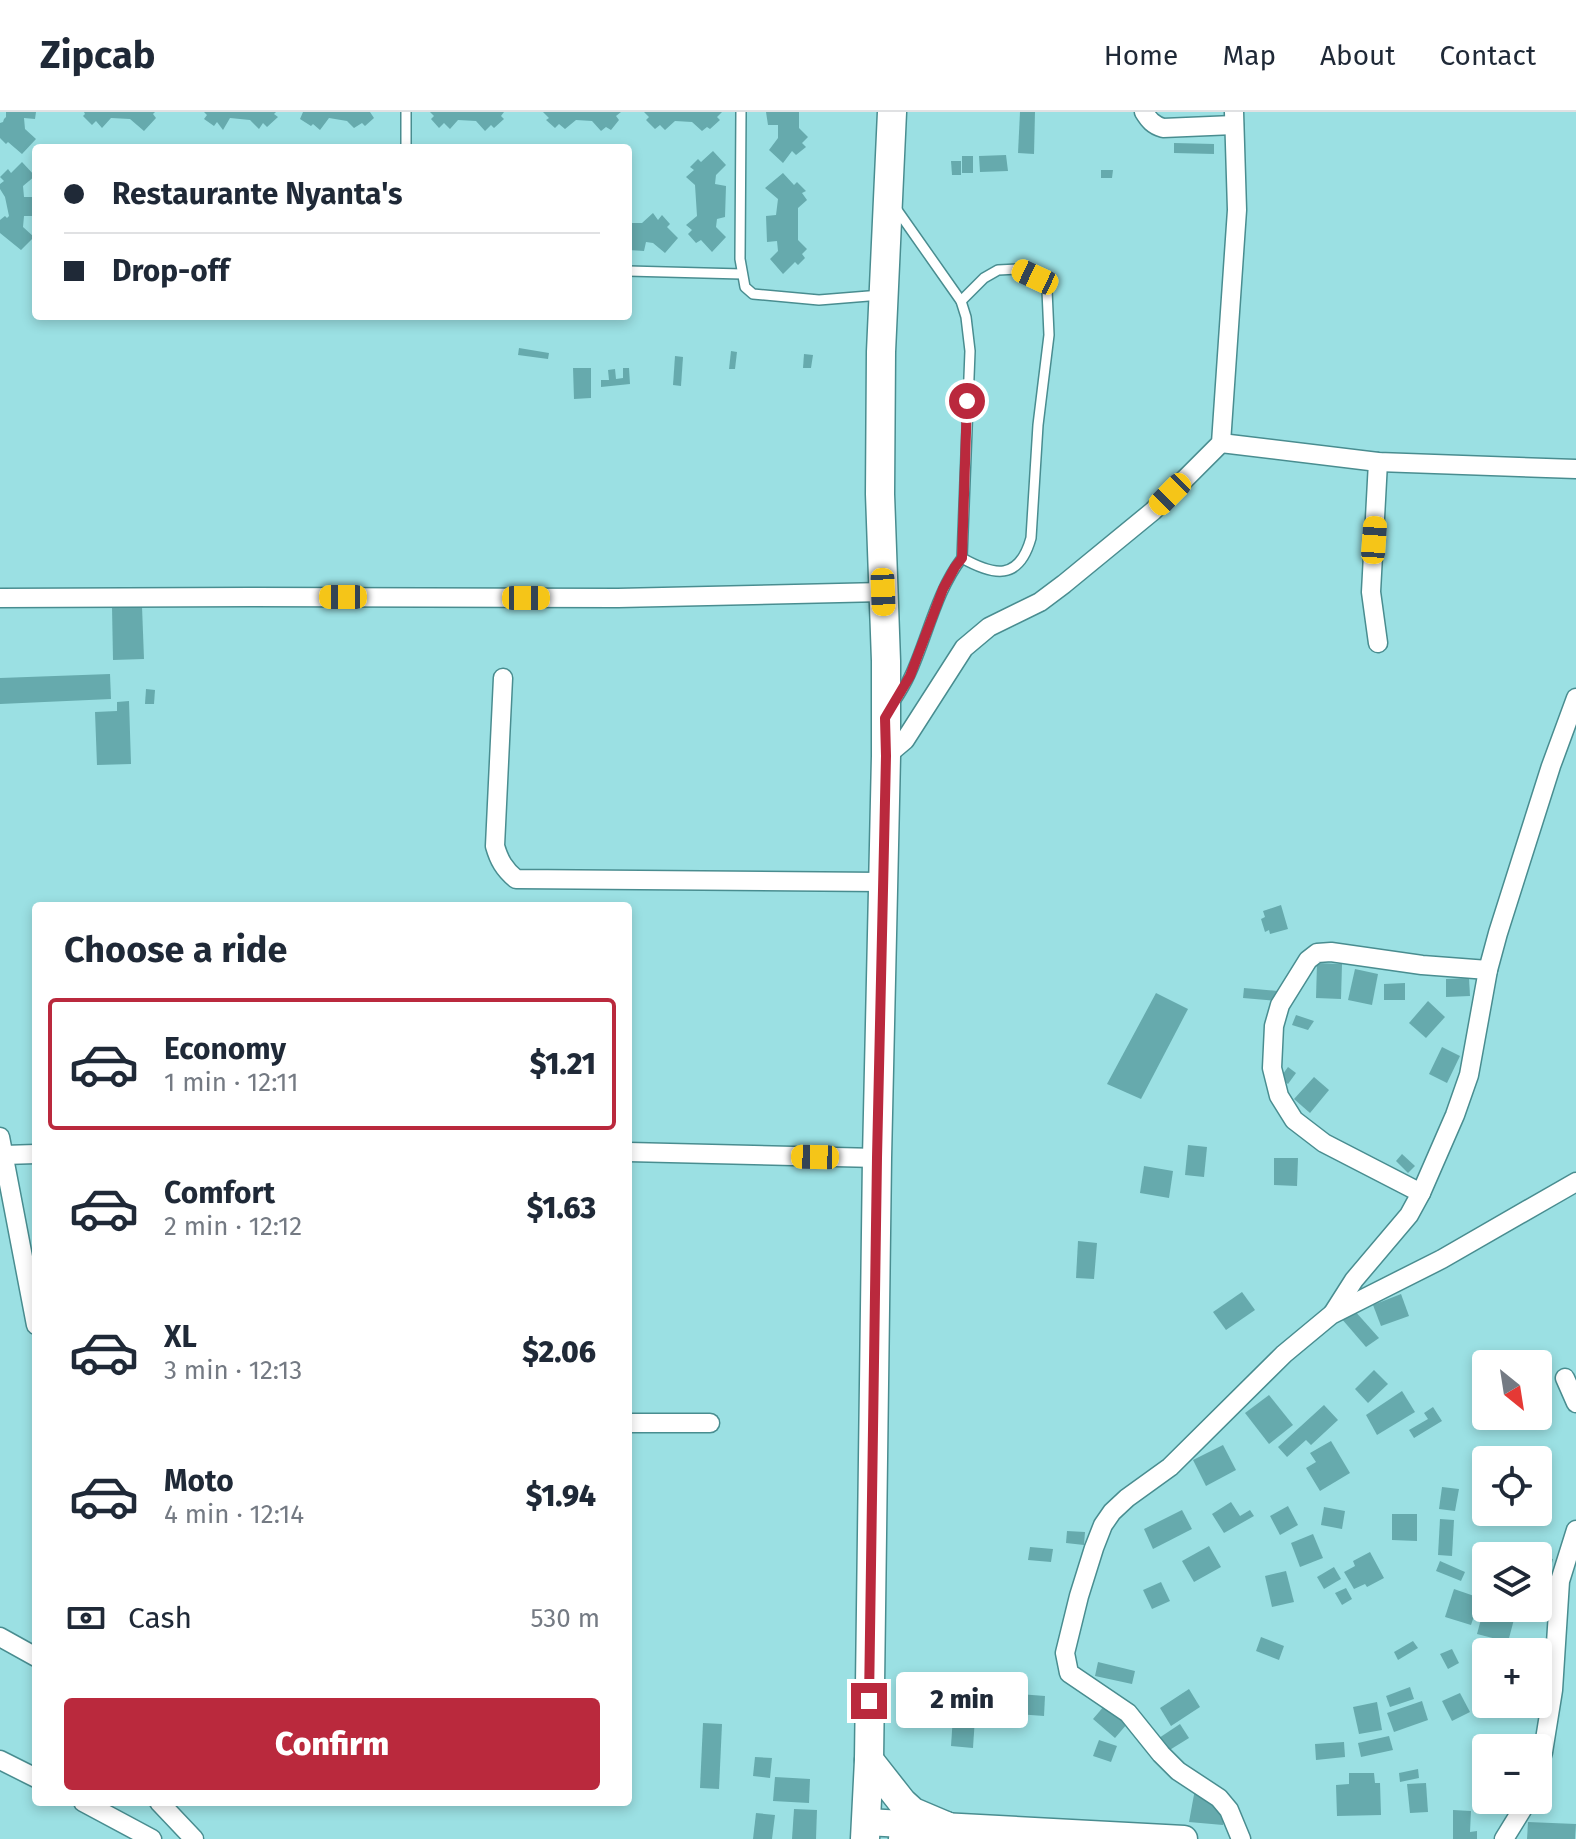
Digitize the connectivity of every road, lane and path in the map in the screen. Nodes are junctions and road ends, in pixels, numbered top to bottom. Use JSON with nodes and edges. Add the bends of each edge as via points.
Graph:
{"nodes":[{"id":1,"x":406,"y":112,"type":"edge"},
{"id":2,"x":741,"y":112,"type":"edge"},
{"id":3,"x":892,"y":112,"type":"edge"},
{"id":4,"x":1144,"y":112,"type":"edge"},
{"id":5,"x":1234,"y":119,"type":"edge"},
{"id":6,"x":406,"y":144,"type":"edge"},
{"id":7,"x":889,"y":198,"type":"junction"},
{"id":8,"x":632,"y":271,"type":"edge"},
{"id":9,"x":742,"y":274,"type":"junction"},
{"id":10,"x":884,"y":295,"type":"junction"},
{"id":11,"x":961,"y":301,"type":"junction"},
{"id":12,"x":1221,"y":443,"type":"junction"},
{"id":13,"x":1378,"y":462,"type":"junction"},
{"id":14,"x":1576,"y":469,"type":"edge"},
{"id":15,"x":962,"y":558,"type":"junction"},
{"id":16,"x":883,"y":592,"type":"junction"},
{"id":17,"x":0,"y":598,"type":"edge"},
{"id":18,"x":1378,"y":643,"type":"dead end"},
{"id":19,"x":503,"y":678,"type":"dead end"},
{"id":20,"x":1576,"y":698,"type":"edge"},
{"id":21,"x":885,"y":718,"type":"junction"},
{"id":22,"x":886,"y":756,"type":"junction"},
{"id":23,"x":882,"y":882,"type":"junction"},
{"id":24,"x":1488,"y":970,"type":"junction"},
{"id":25,"x":2,"y":1146,"type":"edge"},
{"id":26,"x":632,"y":1152,"type":"edge"},
{"id":27,"x":32,"y":1153,"type":"edge"},
{"id":28,"x":877,"y":1158,"type":"junction"},
{"id":29,"x":1576,"y":1182,"type":"edge"},
{"id":30,"x":1421,"y":1193,"type":"junction"},
{"id":31,"x":32,"y":1304,"type":"edge"},
{"id":32,"x":1331,"y":1315,"type":"junction"},
{"id":33,"x":1565,"y":1378,"type":"dead end"},
{"id":34,"x":1576,"y":1403,"type":"edge"},
{"id":35,"x":632,"y":1423,"type":"edge"},
{"id":36,"x":710,"y":1423,"type":"dead end"},
{"id":37,"x":1576,"y":1530,"type":"edge"},
{"id":38,"x":0,"y":1637,"type":"edge"},
{"id":39,"x":32,"y":1655,"type":"edge"},
{"id":40,"x":1546,"y":1734,"type":"edge"},
{"id":41,"x":0,"y":1760,"type":"edge"},
{"id":42,"x":869,"y":1760,"type":"junction"},
{"id":43,"x":32,"y":1776,"type":"edge"},
{"id":44,"x":90,"y":1806,"type":"edge"},
{"id":45,"x":163,"y":1806,"type":"edge"},
{"id":46,"x":1519,"y":1814,"type":"edge"},
{"id":47,"x":946,"y":1826,"type":"junction"},
{"id":48,"x":866,"y":1830,"type":"edge"},
{"id":49,"x":152,"y":1839,"type":"edge"},
{"id":50,"x":194,"y":1839,"type":"edge"},
{"id":51,"x":903,"y":1839,"type":"edge"},
{"id":52,"x":1184,"y":1839,"type":"edge"},
{"id":53,"x":1241,"y":1839,"type":"edge"},
{"id":54,"x":1504,"y":1839,"type":"edge"}],
"edges":[{"from":1,"to":6,"type":"lane"},
{"from":2,"to":9,"type":"lane"},
{"from":3,"to":7,"type":"main road"},
{"from":4,"to":5,"type":"street","via":[[1163,128]]},
{"from":5,"to":12,"type":"street","via":[[1237,210]]},
{"from":7,"to":10,"type":"main road"},
{"from":7,"to":11,"type":"lane"},
{"from":8,"to":9,"type":"lane"},
{"from":9,"to":10,"type":"lane","via":[[753,294],[819,300]]},
{"from":10,"to":16,"type":"main road"},
{"from":11,"to":15,"type":"lane","via":[[970,351]]},
{"from":11,"to":15,"type":"lane","via":[[998,270],[1018,269],[1047,290],[1049,335],[1026,554],[998,573]]},
{"from":12,"to":13,"type":"street"},
{"from":12,"to":22,"type":"street","via":[[1153,511],[1064,584],[989,627],[964,648],[905,740]]},
{"from":13,"to":14,"type":"street"},
{"from":13,"to":18,"type":"street","via":[[1371,592]]},
{"from":15,"to":21,"type":"lane","via":[[943,589],[910,676]]},
{"from":16,"to":17,"type":"street","via":[[618,598]]},
{"from":16,"to":21,"type":"main road"},
{"from":19,"to":23,"type":"street","via":[[495,846],[499,860],[516,879]]},
{"from":20,"to":24,"type":"street"},
{"from":21,"to":22,"type":"main road"},
{"from":22,"to":23,"type":"main road"},
{"from":23,"to":28,"type":"main road"},
{"from":24,"to":30,"type":"street","via":[[1469,1075]]},
{"from":24,"to":30,"type":"street","via":[[1317,953],[1280,1005],[1272,1068],[1279,1096],[1294,1120],[1324,1143]]},
{"from":25,"to":27,"type":"street"},
{"from":25,"to":31,"type":"street"},
{"from":26,"to":28,"type":"street"},
{"from":28,"to":42,"type":"main road"},
{"from":29,"to":32,"type":"street"},
{"from":30,"to":32,"type":"street"},
{"from":32,"to":53,"type":"street","via":[[1170,1467],[1112,1512],[1094,1548],[1065,1653],[1069,1673],[1128,1713],[1178,1771],[1219,1798]]},
{"from":33,"to":34,"type":"street"},
{"from":35,"to":36,"type":"street"},
{"from":37,"to":40,"type":"street","via":[[1560,1581]]},
{"from":38,"to":39,"type":"street"},
{"from":41,"to":43,"type":"street"},
{"from":42,"to":47,"type":"main road","via":[[913,1812]]},
{"from":42,"to":48,"type":"main road"},
{"from":44,"to":49,"type":"street"},
{"from":45,"to":50,"type":"street"},
{"from":46,"to":54,"type":"street"},
{"from":47,"to":48,"type":"main road"},
{"from":47,"to":51,"type":"main road"},
{"from":47,"to":52,"type":"main road"}]}
